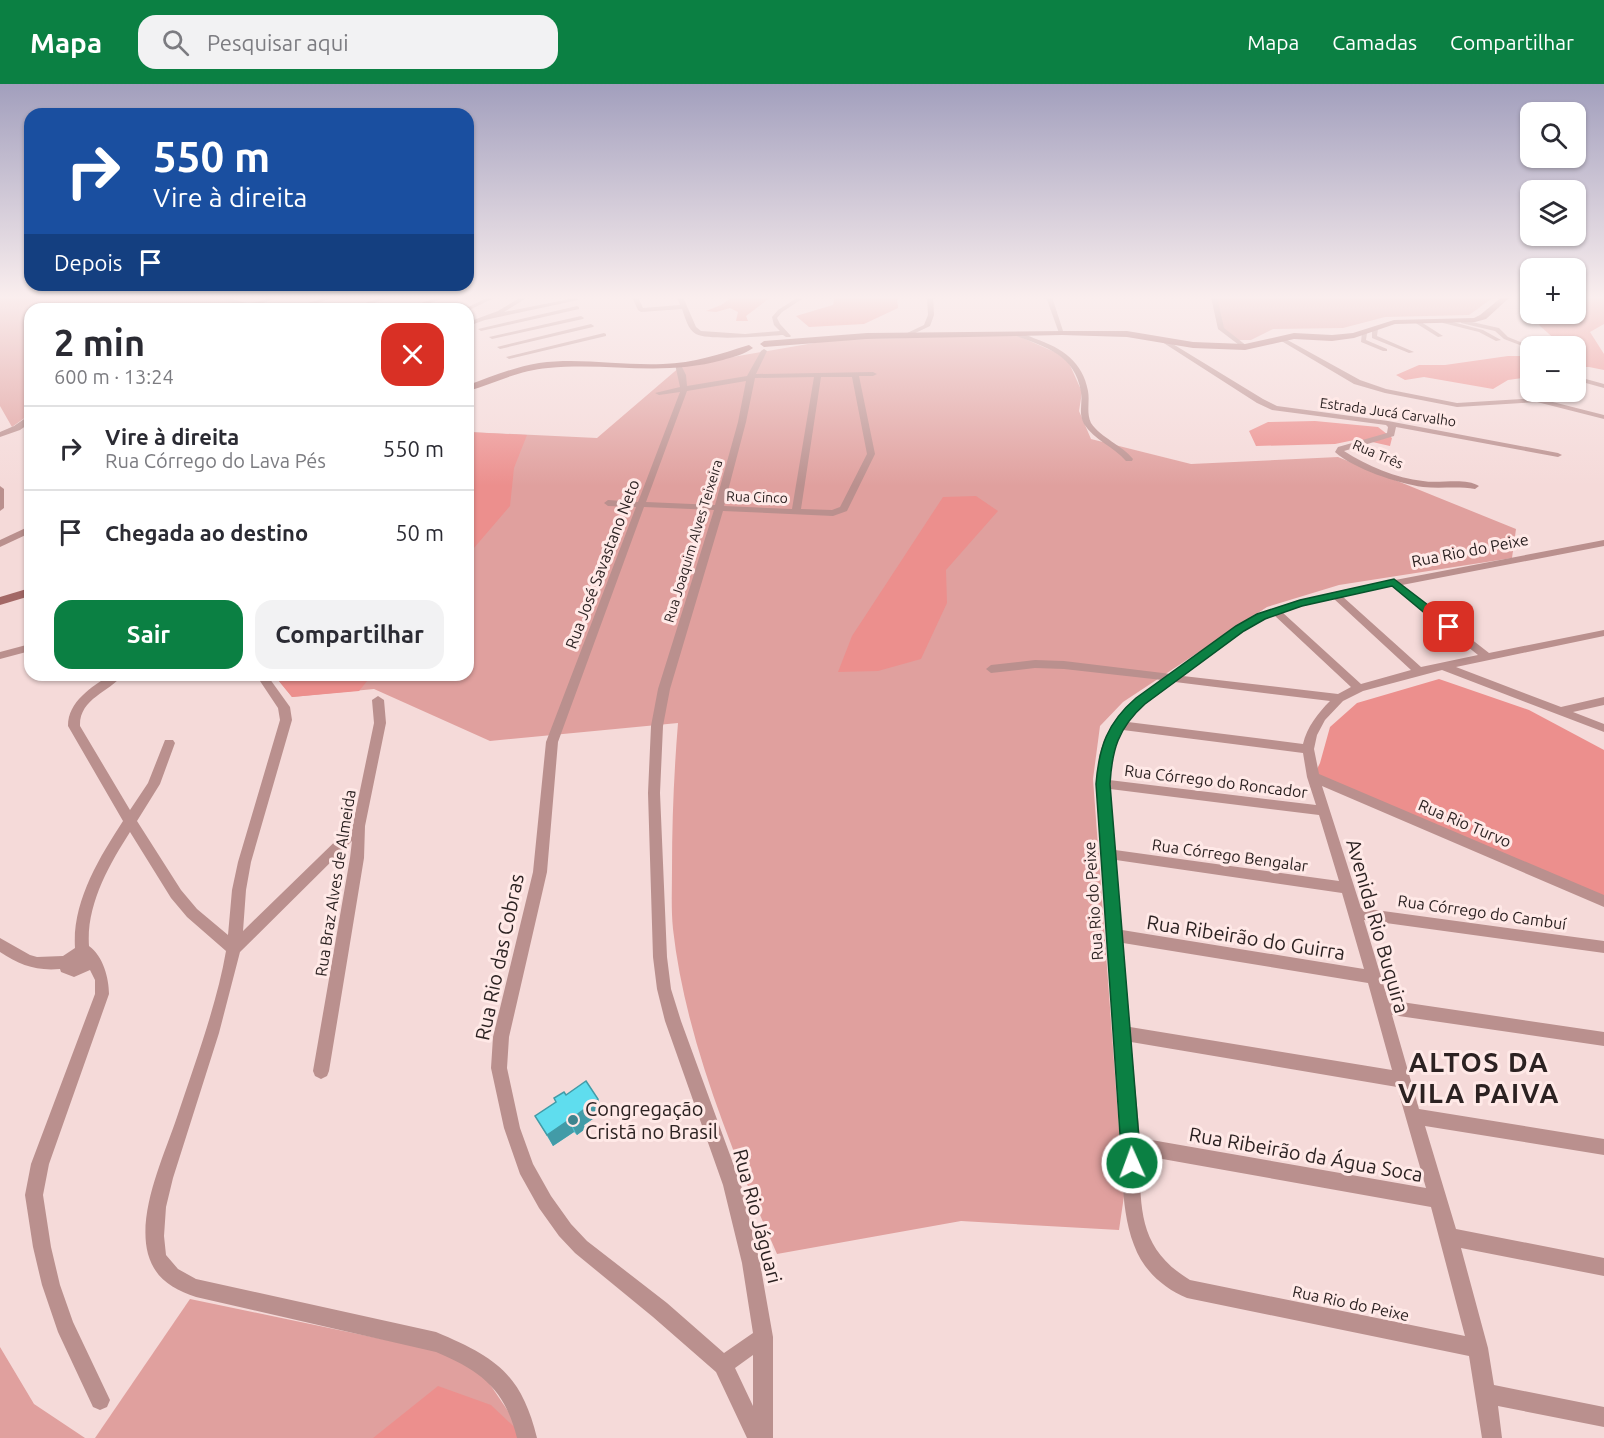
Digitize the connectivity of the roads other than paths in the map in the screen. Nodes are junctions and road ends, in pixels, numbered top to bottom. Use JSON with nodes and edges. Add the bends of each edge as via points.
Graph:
{"nodes":[{"id":1,"x":708,"y":360,"type":"edge"},
{"id":2,"x":754,"y":360,"type":"edge"},
{"id":3,"x":1070,"y":360,"type":"edge"},
{"id":4,"x":1195,"y":360,"type":"edge"},
{"id":5,"x":1319,"y":360,"type":"edge"},
{"id":6,"x":677,"y":366,"type":"junction"},
{"id":7,"x":818,"y":374,"type":"junction"},
{"id":8,"x":855,"y":374,"type":"junction"},
{"id":9,"x":873,"y":374,"type":"dead end"},
{"id":10,"x":751,"y":377,"type":"junction"},
{"id":11,"x":1586,"y":381,"type":"edge"},
{"id":12,"x":474,"y":386,"type":"edge"},
{"id":13,"x":1604,"y":386,"type":"edge"},
{"id":14,"x":684,"y":390,"type":"junction"},
{"id":15,"x":659,"y":393,"type":"dead end"},
{"id":16,"x":1520,"y":400,"type":"edge"},
{"id":17,"x":1550,"y":402,"type":"edge"},
{"id":18,"x":1604,"y":417,"type":"edge"},
{"id":19,"x":24,"y":423,"type":"edge"},
{"id":20,"x":1388,"y":423,"type":"junction"},
{"id":21,"x":0,"y":435,"type":"edge"},
{"id":22,"x":1558,"y":455,"type":"dead end"},
{"id":23,"x":1129,"y":459,"type":"dead end"},
{"id":24,"x":1475,"y":486,"type":"dead end"},
{"id":25,"x":1,"y":495,"type":"edge"},
{"id":26,"x":608,"y":502,"type":"dead end"},
{"id":27,"x":640,"y":504,"type":"junction"},
{"id":28,"x":0,"y":508,"type":"edge"},
{"id":29,"x":718,"y":508,"type":"junction"},
{"id":30,"x":796,"y":512,"type":"junction"},
{"id":31,"x":24,"y":532,"type":"edge"},
{"id":32,"x":0,"y":544,"type":"edge"},
{"id":33,"x":1600,"y":547,"type":"edge"},
{"id":34,"x":1394,"y":583,"type":"junction"},
{"id":35,"x":24,"y":594,"type":"edge"},
{"id":36,"x":1335,"y":595,"type":"junction"},
{"id":37,"x":0,"y":601,"type":"edge"},
{"id":38,"x":1275,"y":611,"type":"junction"},
{"id":39,"x":1604,"y":633,"type":"edge"},
{"id":40,"x":24,"y":649,"type":"edge"},
{"id":41,"x":0,"y":656,"type":"edge"},
{"id":42,"x":1486,"y":657,"type":"junction"},
{"id":43,"x":1442,"y":666,"type":"junction"},
{"id":44,"x":991,"y":669,"type":"dead end"},
{"id":45,"x":1419,"y":671,"type":"junction"},
{"id":46,"x":1172,"y":677,"type":"junction"},
{"id":47,"x":110,"y":681,"type":"edge"},
{"id":48,"x":265,"y":681,"type":"edge"},
{"id":49,"x":1359,"y":688,"type":"junction"},
{"id":50,"x":1339,"y":698,"type":"junction"},
{"id":51,"x":378,"y":700,"type":"dead end"},
{"id":52,"x":1604,"y":701,"type":"edge"},
{"id":53,"x":1560,"y":711,"type":"junction"},
{"id":54,"x":1119,"y":724,"type":"junction"},
{"id":55,"x":657,"y":726,"type":"joint"},
{"id":56,"x":1604,"y":728,"type":"edge"},
{"id":57,"x":169,"y":743,"type":"dead end"},
{"id":58,"x":1308,"y":748,"type":"junction"},
{"id":59,"x":551,"y":750,"type":"joint"},
{"id":60,"x":1313,"y":777,"type":"junction"},
{"id":61,"x":1103,"y":784,"type":"junction"},
{"id":62,"x":1325,"y":811,"type":"junction"},
{"id":63,"x":130,"y":821,"type":"junction"},
{"id":64,"x":359,"y":826,"type":"junction"},
{"id":65,"x":1107,"y":854,"type":"junction"},
{"id":66,"x":1347,"y":888,"type":"junction"},
{"id":67,"x":1604,"y":901,"type":"edge"},
{"id":68,"x":1354,"y":913,"type":"junction"},
{"id":69,"x":1114,"y":935,"type":"junction"},
{"id":70,"x":0,"y":944,"type":"edge"},
{"id":71,"x":1604,"y":947,"type":"edge"},
{"id":72,"x":234,"y":949,"type":"junction"},
{"id":73,"x":86,"y":954,"type":"junction"},
{"id":74,"x":72,"y":966,"type":"junction"},
{"id":75,"x":100,"y":975,"type":"junction"},
{"id":76,"x":1373,"y":976,"type":"junction"},
{"id":77,"x":1381,"y":1006,"type":"junction"},
{"id":78,"x":1123,"y":1033,"type":"junction"},
{"id":79,"x":1604,"y":1039,"type":"edge"},
{"id":80,"x":321,"y":1071,"type":"dead end"},
{"id":81,"x":1403,"y":1080,"type":"junction"},
{"id":82,"x":1413,"y":1116,"type":"junction"},
{"id":83,"x":1132,"y":1145,"type":"junction"},
{"id":84,"x":1604,"y":1147,"type":"edge"},
{"id":85,"x":1437,"y":1199,"type":"junction"},
{"id":86,"x":1449,"y":1237,"type":"junction"},
{"id":87,"x":1604,"y":1268,"type":"edge"},
{"id":88,"x":763,"y":1337,"type":"junction"},
{"id":89,"x":1478,"y":1348,"type":"junction"},
{"id":90,"x":723,"y":1365,"type":"junction"},
{"id":91,"x":1487,"y":1394,"type":"junction"},
{"id":92,"x":100,"y":1400,"type":"dead end"},
{"id":93,"x":1604,"y":1417,"type":"edge"},
{"id":94,"x":527,"y":1438,"type":"edge"},
{"id":95,"x":758,"y":1438,"type":"edge"},
{"id":96,"x":763,"y":1438,"type":"edge"},
{"id":97,"x":1492,"y":1438,"type":"edge"}],
"edges":[{"from":1,"to":6,"type":"street"},
{"from":2,"to":10,"type":"street","name":"Rua Joaquim Alves Teixeira"},
{"from":3,"to":23,"type":"street","via":[[1085,394],[1087,422]]},
{"from":4,"to":20,"type":"street","name":"Estrada Jucá Carvalho","via":[[1267,405]]},
{"from":5,"to":16,"type":"street","via":[[1357,382],[1456,405]]},
{"from":6,"to":12,"type":"street","via":[[550,364],[521,369]]},
{"from":6,"to":14,"type":"street"},
{"from":7,"to":8,"type":"street"},
{"from":7,"to":10,"type":"street"},
{"from":7,"to":30,"type":"street"},
{"from":8,"to":9,"type":"street"},
{"from":8,"to":30,"type":"street","name":"Rua Cinco","via":[[871,454],[844,508],[833,513]]},
{"from":10,"to":14,"type":"street"},
{"from":10,"to":29,"type":"street","name":"Rua Joaquim Alves Teixeira"},
{"from":11,"to":13,"type":"street"},
{"from":14,"to":15,"type":"street"},
{"from":14,"to":27,"type":"street","name":"Rua José Savastano Neto"},
{"from":17,"to":18,"type":"street"},
{"from":19,"to":21,"type":"street"},
{"from":20,"to":22,"type":"street","name":"Estrada Jucá Carvalho"},
{"from":20,"to":24,"type":"street","name":"Rua Três","via":[[1391,434],[1339,452],[1409,482]]},
{"from":25,"to":28,"type":"street"},
{"from":26,"to":27,"type":"street","name":"Rua Cinco"},
{"from":27,"to":29,"type":"street","name":"Rua Cinco"},
{"from":27,"to":59,"type":"street","name":"Rua José Savastano Neto"},
{"from":29,"to":30,"type":"street","name":"Rua Cinco"},
{"from":29,"to":55,"type":"street","name":"Rua Joaquim Alves Teixeira","via":[[664,689]]},
{"from":31,"to":32,"type":"street"},
{"from":33,"to":34,"type":"street","name":"Rua Rio do Peixe"},
{"from":34,"to":36,"type":"street","name":"Rua Rio do Peixe"},
{"from":34,"to":42,"type":"street"},
{"from":35,"to":37,"type":"street"},
{"from":36,"to":38,"type":"street","name":"Rua Rio do Peixe"},
{"from":36,"to":45,"type":"street"},
{"from":38,"to":46,"type":"street","name":"Rua Rio do Peixe","via":[[1240,628]]},
{"from":38,"to":49,"type":"street"},
{"from":39,"to":42,"type":"street"},
{"from":40,"to":41,"type":"street"},
{"from":42,"to":43,"type":"street"},
{"from":43,"to":45,"type":"street"},
{"from":43,"to":53,"type":"street"},
{"from":44,"to":46,"type":"street","via":[[1046,664]]},
{"from":45,"to":49,"type":"street"},
{"from":46,"to":50,"type":"street"},
{"from":46,"to":54,"type":"street","name":"Rua Rio do Peixe","via":[[1131,709]]},
{"from":47,"to":63,"type":"street","via":[[84,701],[73,720]]},
{"from":48,"to":72,"type":"street","via":[[284,707],[286,720],[246,855]]},
{"from":49,"to":50,"type":"street"},
{"from":50,"to":58,"type":"street","via":[[1321,717]]},
{"from":51,"to":64,"type":"street","name":"Rua Braz Alves de Almeida","via":[[380,723]]},
{"from":52,"to":53,"type":"street"},
{"from":53,"to":56,"type":"street"},
{"from":54,"to":58,"type":"street"},
{"from":54,"to":61,"type":"street","name":"Rua Rio do Peixe","via":[[1105,756]]},
{"from":55,"to":88,"type":"street","name":"Rua Rio Jáguari","via":[[654,793],[664,989],[732,1185],[751,1263]]},
{"from":57,"to":63,"type":"street","via":[[154,784]]},
{"from":58,"to":60,"type":"street","name":"Avenida Rio Buquira"},
{"from":59,"to":90,"type":"street","name":"Rua Rio das Cobras","via":[[540,872],[501,1037],[499,1068],[512,1128],[526,1168],[565,1230]]},
{"from":60,"to":62,"type":"street","name":"Avenida Rio Buquira"},
{"from":60,"to":67,"type":"street","name":"Rua Rio Turvo"},
{"from":61,"to":62,"type":"street","name":"Rua Córrego do Roncador"},
{"from":61,"to":65,"type":"street","name":"Rua Rio do Peixe"},
{"from":62,"to":66,"type":"street","name":"Avenida Rio Buquira"},
{"from":63,"to":72,"type":"street","via":[[176,894]]},
{"from":63,"to":73,"type":"street","via":[[108,855],[89,898],[81,934]]},
{"from":64,"to":72,"type":"street"},
{"from":64,"to":80,"type":"street","name":"Rua Braz Alves de Almeida"},
{"from":65,"to":66,"type":"street","name":"Rua Córrego Bengalar"},
{"from":65,"to":69,"type":"street","name":"Rua Rio do Peixe"},
{"from":66,"to":68,"type":"street","name":"Avenida Rio Buquira"},
{"from":68,"to":71,"type":"street","name":"Rua Córrego do Cambuí"},
{"from":68,"to":76,"type":"street","name":"Avenida Rio Buquira"},
{"from":69,"to":76,"type":"street","name":"Rua Ribeirão do Guirra"},
{"from":69,"to":78,"type":"street","name":"Rua Rio do Peixe"},
{"from":70,"to":74,"type":"street","via":[[27,962]]},
{"from":72,"to":94,"type":"street","via":[[157,1211],[154,1238],[159,1260],[178,1282],[196,1288],[436,1342],[468,1354],[496,1373],[513,1396]]},
{"from":73,"to":74,"type":"street","via":[[71,957]]},
{"from":73,"to":75,"type":"street"},
{"from":74,"to":75,"type":"street"},
{"from":75,"to":92,"type":"street","via":[[102,994],[40,1164],[34,1195],[51,1284],[65,1325]]},
{"from":76,"to":77,"type":"street","name":"Avenida Rio Buquira"},
{"from":77,"to":79,"type":"street"},
{"from":77,"to":81,"type":"street","name":"Avenida Rio Buquira"},
{"from":78,"to":81,"type":"street"},
{"from":78,"to":83,"type":"street","name":"Rua Rio do Peixe"},
{"from":81,"to":82,"type":"street","name":"Avenida Rio Buquira"},
{"from":82,"to":84,"type":"street"},
{"from":82,"to":85,"type":"street","name":"Avenida Rio Buquira"},
{"from":83,"to":85,"type":"street","name":"Rua Ribeirão da Água Soca"},
{"from":83,"to":89,"type":"street","name":"Rua Rio do Peixe","via":[[1133,1218],[1142,1244],[1157,1266],[1177,1284]]},
{"from":85,"to":86,"type":"street","name":"Avenida Rio Buquira"},
{"from":86,"to":87,"type":"street"},
{"from":86,"to":89,"type":"street","name":"Avenida Rio Buquira"},
{"from":88,"to":90,"type":"street"},
{"from":88,"to":96,"type":"street","name":"Rua Rio Jáguari"},
{"from":89,"to":91,"type":"street","name":"Avenida Rio Buquira"},
{"from":90,"to":95,"type":"street","name":"Rua Rio das Cobras"},
{"from":91,"to":93,"type":"street"},
{"from":91,"to":97,"type":"street","name":"Avenida Rio Buquira"}]}
